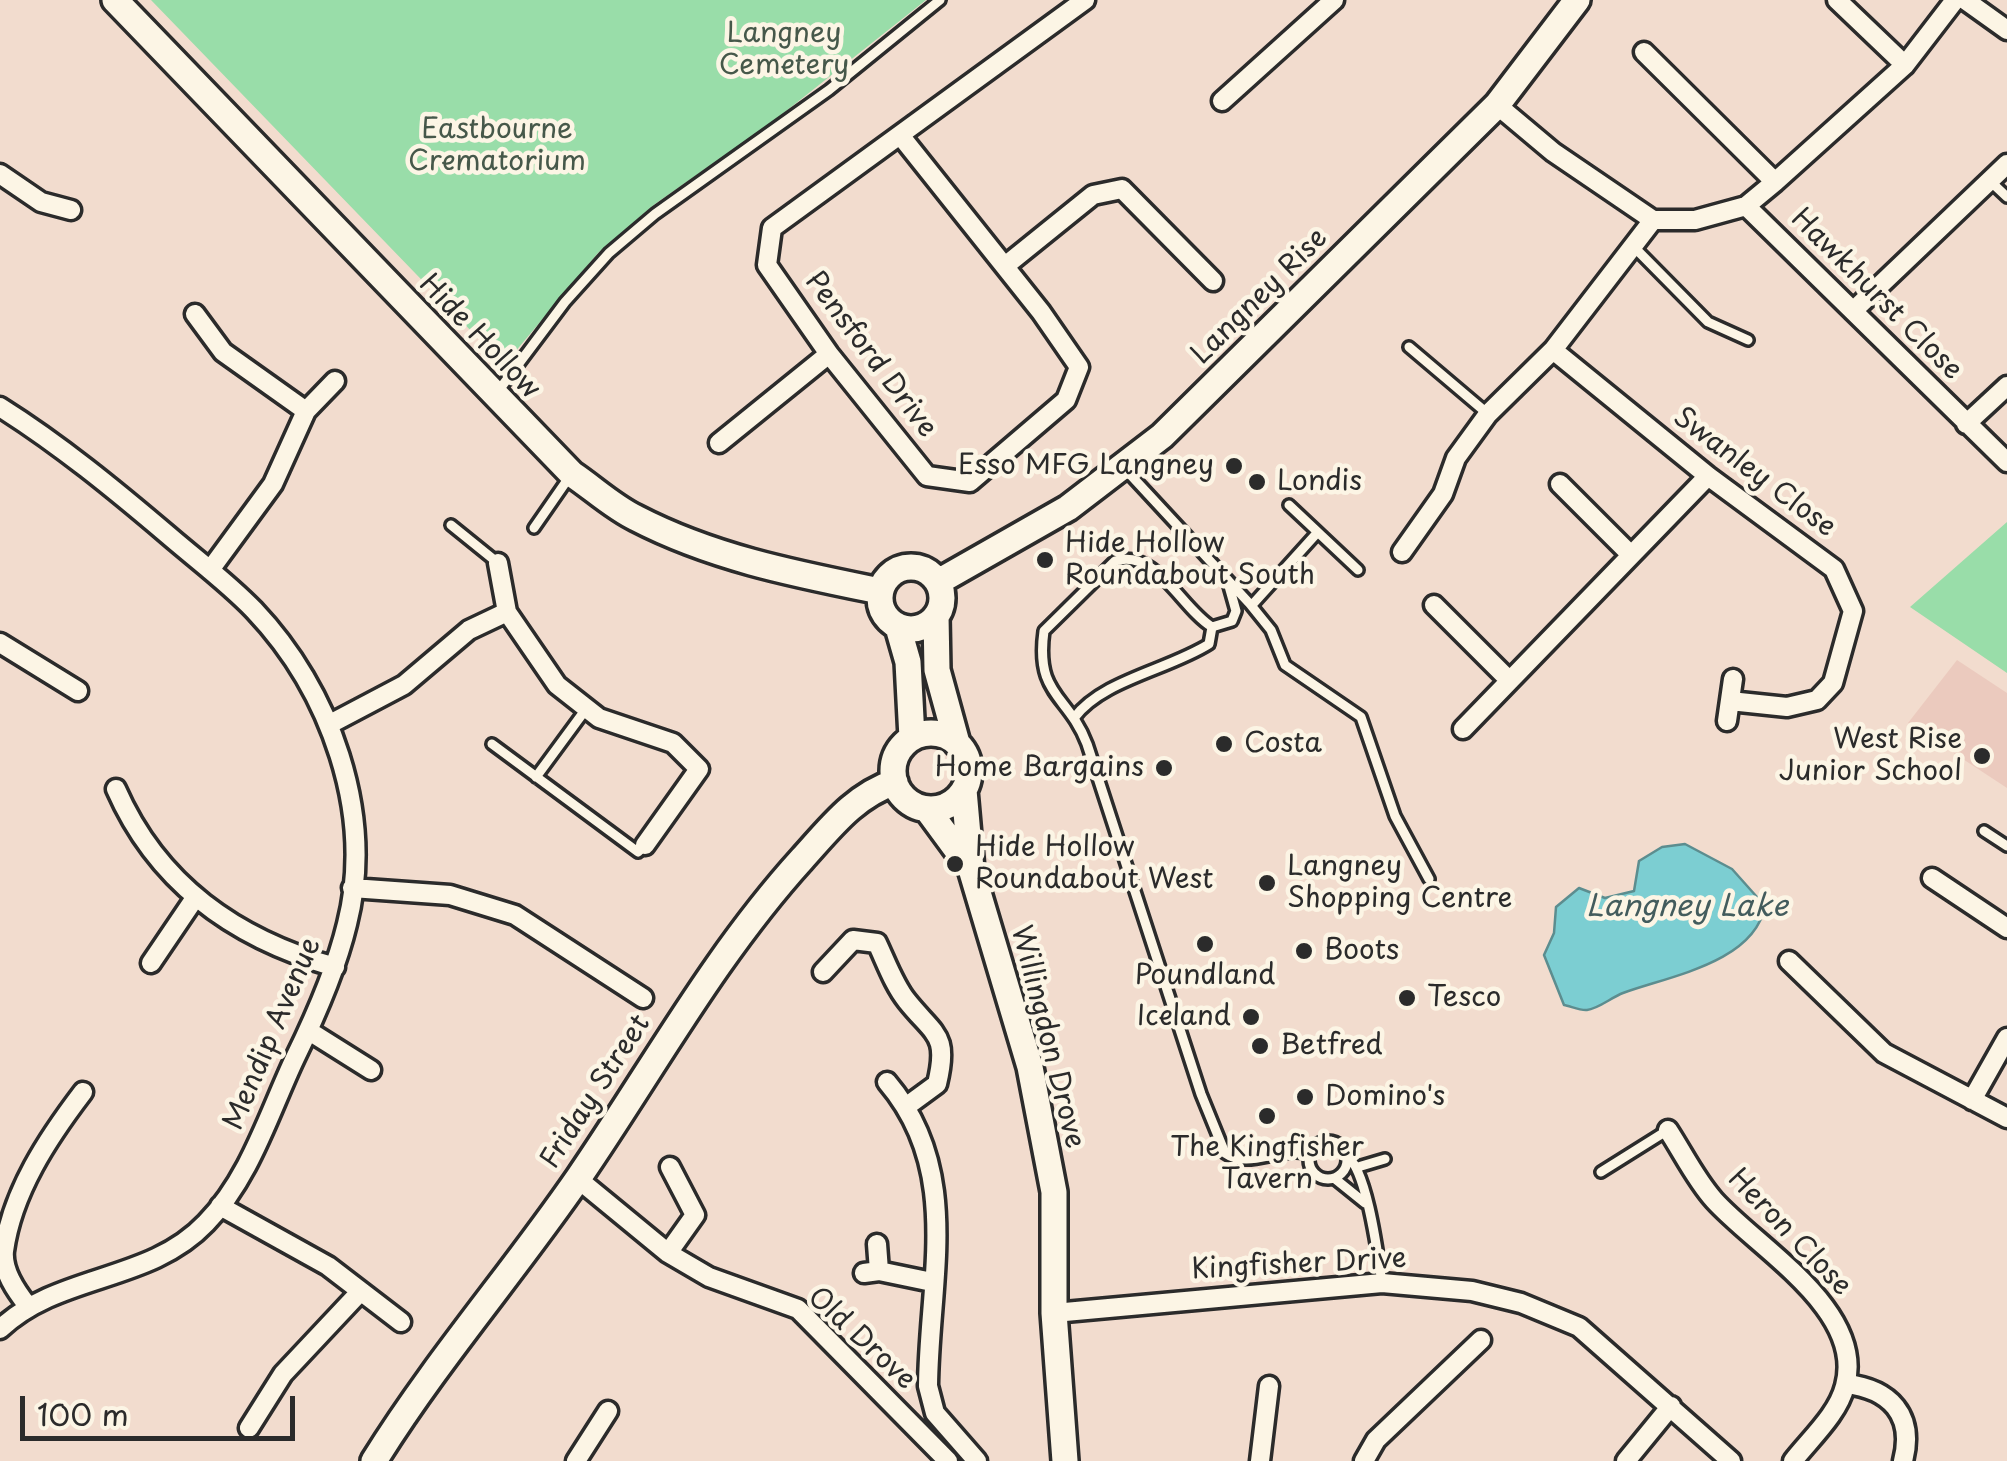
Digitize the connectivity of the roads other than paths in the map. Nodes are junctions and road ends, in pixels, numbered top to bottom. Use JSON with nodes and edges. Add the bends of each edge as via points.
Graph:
{"nodes":[{"id":1,"x":114,"y":0,"type":"edge"},
{"id":2,"x":940,"y":0,"type":"edge"},
{"id":3,"x":1086,"y":0,"type":"edge"},
{"id":4,"x":1334,"y":0,"type":"edge"},
{"id":5,"x":1577,"y":0,"type":"edge"},
{"id":6,"x":1837,"y":0,"type":"edge"},
{"id":7,"x":1955,"y":0,"type":"edge"},
{"id":8,"x":1965,"y":0,"type":"edge"},
{"id":9,"x":2007,"y":30,"type":"edge"},
{"id":10,"x":1644,"y":52,"type":"dead end"},
{"id":11,"x":1905,"y":64,"type":"junction"},
{"id":12,"x":1222,"y":101,"type":"dead end"},
{"id":13,"x":1497,"y":105,"type":"junction"},
{"id":14,"x":900,"y":135,"type":"junction"},
{"id":15,"x":2007,"y":164,"type":"edge"},
{"id":16,"x":0,"y":174,"type":"edge"},
{"id":17,"x":1990,"y":181,"type":"junction"},
{"id":18,"x":1775,"y":182,"type":"junction"},
{"id":19,"x":2007,"y":197,"type":"edge"},
{"id":20,"x":1746,"y":206,"type":"junction"},
{"id":21,"x":71,"y":210,"type":"dead end"},
{"id":22,"x":1654,"y":220,"type":"junction"},
{"id":23,"x":1636,"y":248,"type":"junction"},
{"id":24,"x":1004,"y":266,"type":"junction"},
{"id":25,"x":1213,"y":280,"type":"dead end"},
{"id":26,"x":1854,"y":311,"type":"junction"},
{"id":27,"x":195,"y":314,"type":"dead end"},
{"id":28,"x":1748,"y":340,"type":"dead end"},
{"id":29,"x":1410,"y":347,"type":"dead end"},
{"id":30,"x":1553,"y":350,"type":"junction"},
{"id":31,"x":829,"y":354,"type":"junction"},
{"id":32,"x":335,"y":381,"type":"dead end"},
{"id":33,"x":2007,"y":386,"type":"edge"},
{"id":34,"x":494,"y":396,"type":"junction"},
{"id":35,"x":0,"y":407,"type":"edge"},
{"id":36,"x":306,"y":411,"type":"junction"},
{"id":37,"x":1488,"y":414,"type":"junction"},
{"id":38,"x":1966,"y":424,"type":"junction"},
{"id":39,"x":720,"y":443,"type":"dead end"},
{"id":40,"x":2007,"y":462,"type":"edge"},
{"id":41,"x":1124,"y":467,"type":"junction"},
{"id":42,"x":572,"y":474,"type":"junction"},
{"id":43,"x":1708,"y":476,"type":"junction"},
{"id":44,"x":1560,"y":484,"type":"dead end"},
{"id":45,"x":1289,"y":504,"type":"dead end"},
{"id":46,"x":451,"y":525,"type":"dead end"},
{"id":47,"x":534,"y":528,"type":"dead end"},
{"id":48,"x":1317,"y":533,"type":"junction"},
{"id":49,"x":1402,"y":552,"type":"dead end"},
{"id":50,"x":1631,"y":555,"type":"junction"},
{"id":51,"x":498,"y":563,"type":"joint"},
{"id":52,"x":210,"y":570,"type":"junction"},
{"id":53,"x":1358,"y":570,"type":"dead end"},
{"id":54,"x":1228,"y":579,"type":"junction"},
{"id":55,"x":938,"y":582,"type":"junction"},
{"id":56,"x":880,"y":591,"type":"junction"},
{"id":57,"x":1252,"y":605,"type":"junction"},
{"id":58,"x":1434,"y":606,"type":"dead end"},
{"id":59,"x":508,"y":612,"type":"junction"},
{"id":60,"x":936,"y":616,"type":"junction"},
{"id":61,"x":898,"y":627,"type":"junction"},
{"id":62,"x":1212,"y":627,"type":"junction"},
{"id":63,"x":0,"y":644,"type":"edge"},
{"id":64,"x":1733,"y":678,"type":"dead end"},
{"id":65,"x":1508,"y":679,"type":"junction"},
{"id":66,"x":78,"y":692,"type":"dead end"},
{"id":67,"x":1730,"y":700,"type":"junction"},
{"id":68,"x":586,"y":709,"type":"junction"},
{"id":69,"x":1074,"y":718,"type":"junction"},
{"id":70,"x":1727,"y":722,"type":"dead end"},
{"id":71,"x":330,"y":724,"type":"junction"},
{"id":72,"x":1464,"y":729,"type":"dead end"},
{"id":73,"x":912,"y":738,"type":"junction"},
{"id":74,"x":957,"y":743,"type":"junction"},
{"id":75,"x":492,"y":744,"type":"dead end"},
{"id":76,"x":536,"y":777,"type":"junction"},
{"id":77,"x":895,"y":782,"type":"junction"},
{"id":78,"x":116,"y":789,"type":"dead end"},
{"id":79,"x":964,"y":790,"type":"junction"},
{"id":80,"x":927,"y":809,"type":"junction"},
{"id":81,"x":1984,"y":831,"type":"dead end"},
{"id":82,"x":645,"y":846,"type":"joint"},
{"id":83,"x":2007,"y":846,"type":"edge"},
{"id":84,"x":970,"y":869,"type":"junction"},
{"id":85,"x":1932,"y":878,"type":"dead end"},
{"id":86,"x":1429,"y":879,"type":"dead end"},
{"id":87,"x":352,"y":888,"type":"junction"},
{"id":88,"x":196,"y":898,"type":"junction"},
{"id":89,"x":2007,"y":928,"type":"edge"},
{"id":90,"x":1789,"y":962,"type":"dead end"},
{"id":91,"x":152,"y":963,"type":"dead end"},
{"id":92,"x":335,"y":966,"type":"junction"},
{"id":93,"x":822,"y":972,"type":"dead end"},
{"id":94,"x":642,"y":998,"type":"dead end"},
{"id":95,"x":308,"y":1031,"type":"junction"},
{"id":96,"x":2007,"y":1038,"type":"edge"},
{"id":97,"x":371,"y":1070,"type":"dead end"},
{"id":98,"x":887,"y":1082,"type":"dead end"},
{"id":99,"x":82,"y":1092,"type":"dead end"},
{"id":100,"x":1972,"y":1100,"type":"junction"},
{"id":101,"x":907,"y":1106,"type":"junction"},
{"id":102,"x":2007,"y":1118,"type":"edge"},
{"id":103,"x":1668,"y":1130,"type":"joint"},
{"id":104,"x":1310,"y":1154,"type":"junction"},
{"id":105,"x":1346,"y":1155,"type":"junction"},
{"id":106,"x":1386,"y":1159,"type":"dead end"},
{"id":107,"x":670,"y":1167,"type":"dead end"},
{"id":108,"x":1358,"y":1167,"type":"junction"},
{"id":109,"x":1602,"y":1172,"type":"dead end"},
{"id":110,"x":1334,"y":1178,"type":"junction"},
{"id":111,"x":578,"y":1179,"type":"junction"},
{"id":112,"x":1365,"y":1203,"type":"junction"},
{"id":113,"x":220,"y":1206,"type":"junction"},
{"id":114,"x":877,"y":1244,"type":"dead end"},
{"id":115,"x":668,"y":1253,"type":"junction"},
{"id":116,"x":932,"y":1282,"type":"junction"},
{"id":117,"x":1382,"y":1283,"type":"junction"},
{"id":118,"x":360,"y":1292,"type":"junction"},
{"id":119,"x":28,"y":1306,"type":"junction"},
{"id":120,"x":1054,"y":1312,"type":"junction"},
{"id":121,"x":401,"y":1322,"type":"dead end"},
{"id":122,"x":0,"y":1329,"type":"edge"},
{"id":123,"x":1481,"y":1340,"type":"dead end"},
{"id":124,"x":1846,"y":1384,"type":"junction"},
{"id":125,"x":1269,"y":1386,"type":"dead end"},
{"id":126,"x":1670,"y":1406,"type":"junction"},
{"id":127,"x":608,"y":1411,"type":"dead end"},
{"id":128,"x":250,"y":1428,"type":"dead end"},
{"id":129,"x":374,"y":1461,"type":"edge"},
{"id":130,"x":576,"y":1461,"type":"edge"},
{"id":131,"x":948,"y":1461,"type":"edge"},
{"id":132,"x":977,"y":1461,"type":"edge"},
{"id":133,"x":1065,"y":1461,"type":"edge"},
{"id":134,"x":1260,"y":1461,"type":"edge"},
{"id":135,"x":1364,"y":1461,"type":"edge"},
{"id":136,"x":1626,"y":1461,"type":"edge"},
{"id":137,"x":1731,"y":1461,"type":"edge"},
{"id":138,"x":1793,"y":1461,"type":"edge"},
{"id":139,"x":1903,"y":1461,"type":"edge"}],
"edges":[{"from":1,"to":34,"type":"main road","name":"Hide Hollow"},
{"from":2,"to":34,"type":"lane","via":[[609,254]]},
{"from":3,"to":14,"type":"street","name":"Pensford Drive"},
{"from":4,"to":12,"type":"street"},
{"from":5,"to":13,"type":"main road","name":"Langney Rise"},
{"from":6,"to":11,"type":"street"},
{"from":7,"to":11,"type":"street"},
{"from":8,"to":9,"type":"street"},
{"from":10,"to":18,"type":"street"},
{"from":11,"to":18,"type":"street"},
{"from":13,"to":22,"type":"street","via":[[1566,162]]},
{"from":13,"to":41,"type":"main road","name":"Langney Rise"},
{"from":14,"to":24,"type":"street","name":"Pensford Drive"},
{"from":14,"to":31,"type":"street","name":"Pensford Drive","via":[[772,228],[768,264]]},
{"from":15,"to":17,"type":"street"},
{"from":16,"to":21,"type":"street","via":[[41,202]]},
{"from":17,"to":19,"type":"lane"},
{"from":17,"to":26,"type":"street"},
{"from":18,"to":20,"type":"street"},
{"from":20,"to":22,"type":"street","via":[[1694,220]]},
{"from":20,"to":26,"type":"street","name":"Hawkhurst Close"},
{"from":22,"to":23,"type":"street"},
{"from":23,"to":28,"type":"lane","via":[[1708,322]]},
{"from":23,"to":30,"type":"street"},
{"from":24,"to":25,"type":"street","via":[[1094,195],[1122,188]]},
{"from":24,"to":31,"type":"street","name":"Pensford Drive","via":[[1078,366],[1066,400],[970,482],[928,476]]},
{"from":26,"to":38,"type":"street","name":"Hawkhurst Close"},
{"from":27,"to":36,"type":"street","via":[[223,352]]},
{"from":29,"to":37,"type":"lane"},
{"from":30,"to":37,"type":"street"},
{"from":30,"to":43,"type":"street","name":"Swanley Close"},
{"from":31,"to":39,"type":"street"},
{"from":32,"to":36,"type":"street"},
{"from":33,"to":38,"type":"street"},
{"from":34,"to":42,"type":"main road","name":"Hide Hollow"},
{"from":35,"to":52,"type":"street","name":"Mendip Avenue"},
{"from":36,"to":52,"type":"street","via":[[273,484]]},
{"from":37,"to":49,"type":"street"},
{"from":38,"to":40,"type":"street","name":"Hawkhurst Close"},
{"from":41,"to":54,"type":"lane"},
{"from":41,"to":55,"type":"main road","name":"Langney Rise","via":[[1068,508]]},
{"from":42,"to":47,"type":"lane"},
{"from":42,"to":56,"type":"main road","name":"Hide Hollow","via":[[631,516],[694,545]]},
{"from":43,"to":50,"type":"street"},
{"from":43,"to":67,"type":"street","name":"Swanley Close","via":[[1834,569],[1853,612],[1833,683],[1817,700],[1787,707]]},
{"from":44,"to":50,"type":"street"},
{"from":45,"to":48,"type":"lane"},
{"from":46,"to":51,"type":"lane"},
{"from":48,"to":53,"type":"lane"},
{"from":48,"to":57,"type":"lane"},
{"from":50,"to":65,"type":"street"},
{"from":51,"to":59,"type":"street"},
{"from":52,"to":71,"type":"street","name":"Mendip Avenue","via":[[275,635],[306,675]]},
{"from":54,"to":57,"type":"lane"},
{"from":54,"to":62,"type":"lane","via":[[1236,611],[1232,622]]},
{"from":55,"to":56,"type":"main road","via":[[911,566],[891,573]]},
{"from":55,"to":60,"type":"main road"},
{"from":56,"to":61,"type":"main road","via":[[882,612]]},
{"from":57,"to":86,"type":"lane","via":[[1285,665],[1361,717],[1394,816]]},
{"from":58,"to":65,"type":"street"},
{"from":59,"to":68,"type":"street","via":[[557,685]]},
{"from":59,"to":71,"type":"street","via":[[469,630],[404,685]]},
{"from":60,"to":61,"type":"main road","via":[[919,628]]},
{"from":60,"to":74,"type":"main road","via":[[937,670]]},
{"from":61,"to":73,"type":"main road","via":[[908,662]]},
{"from":62,"to":69,"type":"lane","via":[[1209,644],[1178,664],[1095,696]]},
{"from":62,"to":69,"type":"lane","via":[[1148,564],[1129,557],[1102,570],[1044,631],[1048,687]]},
{"from":63,"to":66,"type":"street"},
{"from":64,"to":67,"type":"street"},
{"from":65,"to":72,"type":"street"},
{"from":67,"to":70,"type":"street"},
{"from":68,"to":76,"type":"lane"},
{"from":68,"to":82,"type":"street","via":[[673,743],[699,769]]},
{"from":69,"to":104,"type":"lane","via":[[1225,1153],[1240,1160],[1295,1149]]},
{"from":71,"to":87,"type":"street","name":"Mendip Avenue","via":[[346,781]]},
{"from":73,"to":74,"type":"main road","via":[[935,733]]},
{"from":73,"to":77,"type":"main road","via":[[894,762]]},
{"from":74,"to":79,"type":"main road","via":[[968,765]]},
{"from":75,"to":76,"type":"lane"},
{"from":76,"to":82,"type":"lane","via":[[638,852]]},
{"from":77,"to":80,"type":"main road","via":[[907,800]]},
{"from":77,"to":111,"type":"main road","name":"Friday Street","via":[[846,810],[752,914]]},
{"from":78,"to":88,"type":"street","via":[[149,852]]},
{"from":79,"to":80,"type":"main road","via":[[948,805]]},
{"from":79,"to":84,"type":"main road","name":"Willingdon Drove"},
{"from":80,"to":84,"type":"main road","name":"Willingdon Drove"},
{"from":81,"to":83,"type":"lane"},
{"from":84,"to":120,"type":"main road","name":"Willingdon Drove","via":[[1030,1066],[1054,1192]]},
{"from":85,"to":89,"type":"street"},
{"from":87,"to":92,"type":"street","name":"Mendip Avenue"},
{"from":87,"to":94,"type":"street","via":[[450,895],[514,915]]},
{"from":88,"to":91,"type":"street"},
{"from":88,"to":92,"type":"street","via":[[252,936]]},
{"from":90,"to":100,"type":"street","via":[[1884,1053]]},
{"from":92,"to":95,"type":"street","name":"Mendip Avenue"},
{"from":93,"to":101,"type":"street","via":[[853,940],[876,944],[905,999],[939,1033],[937,1084]]},
{"from":95,"to":97,"type":"street"},
{"from":95,"to":113,"type":"street","name":"Mendip Avenue"},
{"from":96,"to":100,"type":"street"},
{"from":98,"to":101,"type":"street"},
{"from":99,"to":119,"type":"street","via":[[37,1157],[4,1252],[6,1270]]},
{"from":100,"to":102,"type":"street"},
{"from":101,"to":116,"type":"street","via":[[936,1184]]},
{"from":103,"to":109,"type":"lane"},
{"from":103,"to":124,"type":"street","name":"Heron Close","via":[[1712,1198],[1834,1318]]},
{"from":104,"to":105,"type":"lane","via":[[1328,1141]]},
{"from":104,"to":110,"type":"lane","via":[[1317,1176]]},
{"from":105,"to":108,"type":"lane"},
{"from":105,"to":110,"type":"lane","via":[[1345,1168]]},
{"from":106,"to":108,"type":"lane"},
{"from":107,"to":115,"type":"street","via":[[696,1215]]},
{"from":108,"to":112,"type":"lane"},
{"from":110,"to":112,"type":"lane"},
{"from":111,"to":115,"type":"street","name":"Old Drove"},
{"from":111,"to":129,"type":"main road","name":"Friday Street"},
{"from":112,"to":117,"type":"lane"},
{"from":113,"to":118,"type":"street","via":[[328,1266]]},
{"from":113,"to":119,"type":"street","name":"Mendip Avenue","via":[[145,1265]]},
{"from":114,"to":116,"type":"street","via":[[872,1272]]},
{"from":115,"to":131,"type":"street","name":"Old Drove","via":[[709,1277],[798,1309]]},
{"from":116,"to":132,"type":"street","via":[[928,1386],[935,1413]]},
{"from":117,"to":120,"type":"street","name":"Kingfisher Drive"},
{"from":117,"to":126,"type":"street","name":"Kingfisher Drive","via":[[1472,1291],[1579,1327]]},
{"from":118,"to":121,"type":"street"},
{"from":118,"to":128,"type":"street","via":[[284,1374]]},
{"from":119,"to":122,"type":"street","name":"Mendip Avenue"},
{"from":120,"to":133,"type":"main road","name":"Willingdon Drove"},
{"from":123,"to":135,"type":"street","via":[[1376,1440]]},
{"from":124,"to":138,"type":"street"},
{"from":124,"to":139,"type":"street","via":[[1890,1397],[1904,1418]]},
{"from":125,"to":134,"type":"street"},
{"from":126,"to":136,"type":"street"},
{"from":126,"to":137,"type":"street","name":"Kingfisher Drive"},
{"from":127,"to":130,"type":"street"}]}
